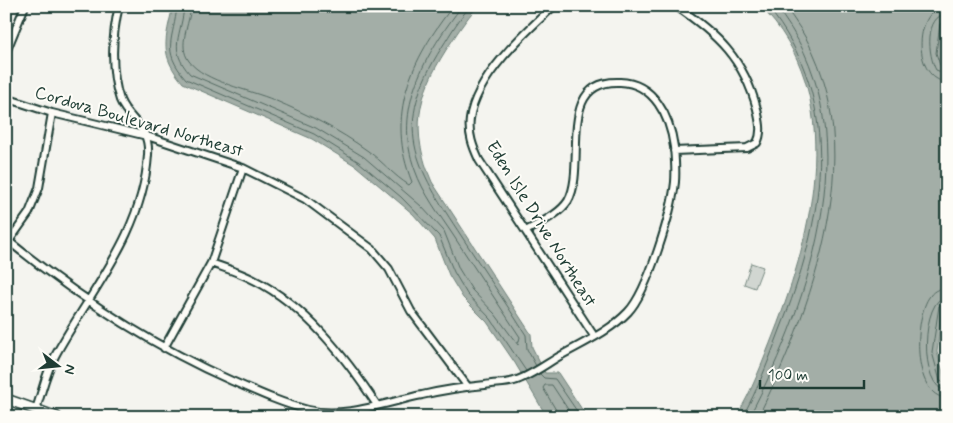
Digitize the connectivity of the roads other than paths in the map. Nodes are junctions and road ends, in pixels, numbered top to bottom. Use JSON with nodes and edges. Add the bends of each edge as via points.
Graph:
{"nodes":[{"id":1,"x":25,"y":6,"type":"edge"},
{"id":2,"x":119,"y":6,"type":"edge"},
{"id":3,"x":554,"y":6,"type":"edge"},
{"id":4,"x":676,"y":6,"type":"edge"},
{"id":5,"x":6,"y":52,"type":"edge"},
{"id":6,"x":6,"y":98,"type":"edge"},
{"id":7,"x":52,"y":113,"type":"junction"},
{"id":8,"x":147,"y":136,"type":"junction"},
{"id":9,"x":674,"y":151,"type":"junction"},
{"id":10,"x":243,"y":168,"type":"junction"},
{"id":11,"x":526,"y":231,"type":"junction"},
{"id":12,"x":8,"y":240,"type":"edge"},
{"id":13,"x":211,"y":263,"type":"junction"},
{"id":14,"x":88,"y":301,"type":"junction"},
{"id":15,"x":594,"y":336,"type":"junction"},
{"id":16,"x":164,"y":348,"type":"junction"},
{"id":17,"x":468,"y":387,"type":"junction"},
{"id":18,"x":6,"y":399,"type":"edge"},
{"id":19,"x":377,"y":405,"type":"junction"},
{"id":20,"x":36,"y":409,"type":"junction"},
{"id":21,"x":57,"y":417,"type":"edge"}],
"edges":[{"from":1,"to":5,"type":"street"},
{"from":2,"to":8,"type":"street","via":[[113,30],[116,78],[121,101]]},
{"from":3,"to":11,"type":"street","name":"Eden Isle Drive Northeast","via":[[527,30],[495,68],[479,94],[470,118],[471,140],[479,160]]},
{"from":4,"to":9,"type":"street","via":[[714,34],[735,58],[749,84],[761,132],[758,143],[747,148]]},
{"from":6,"to":7,"type":"street","name":"Cordova Boulevard Northeast"},
{"from":7,"to":8,"type":"street","name":"Cordova Boulevard Northeast"},
{"from":7,"to":12,"type":"street","via":[[39,188],[29,213]]},
{"from":8,"to":10,"type":"street","name":"Cordova Boulevard Northeast"},
{"from":8,"to":14,"type":"street","via":[[148,154],[142,190],[130,227],[111,268]]},
{"from":9,"to":11,"type":"street","via":[[666,116],[649,94],[623,82],[596,88],[587,95],[578,114],[570,197],[561,209]]},
{"from":9,"to":15,"type":"street","via":[[676,171],[672,202],[642,290],[628,313]]},
{"from":10,"to":13,"type":"street"},
{"from":10,"to":17,"type":"street","name":"Cordova Boulevard Northeast","via":[[305,199],[372,249],[389,269],[411,311]]},
{"from":11,"to":15,"type":"street","name":"Eden Isle Drive Northeast"},
{"from":12,"to":14,"type":"street"},
{"from":13,"to":16,"type":"street"},
{"from":13,"to":19,"type":"street","via":[[254,280],[283,297],[352,367]]},
{"from":14,"to":16,"type":"street"},
{"from":14,"to":20,"type":"street","via":[[54,357]]},
{"from":15,"to":17,"type":"street","via":[[516,381]]},
{"from":16,"to":19,"type":"street","via":[[276,400],[312,411],[350,411]]},
{"from":17,"to":19,"type":"street"},
{"from":18,"to":20,"type":"street"},
{"from":20,"to":21,"type":"street"}]}
